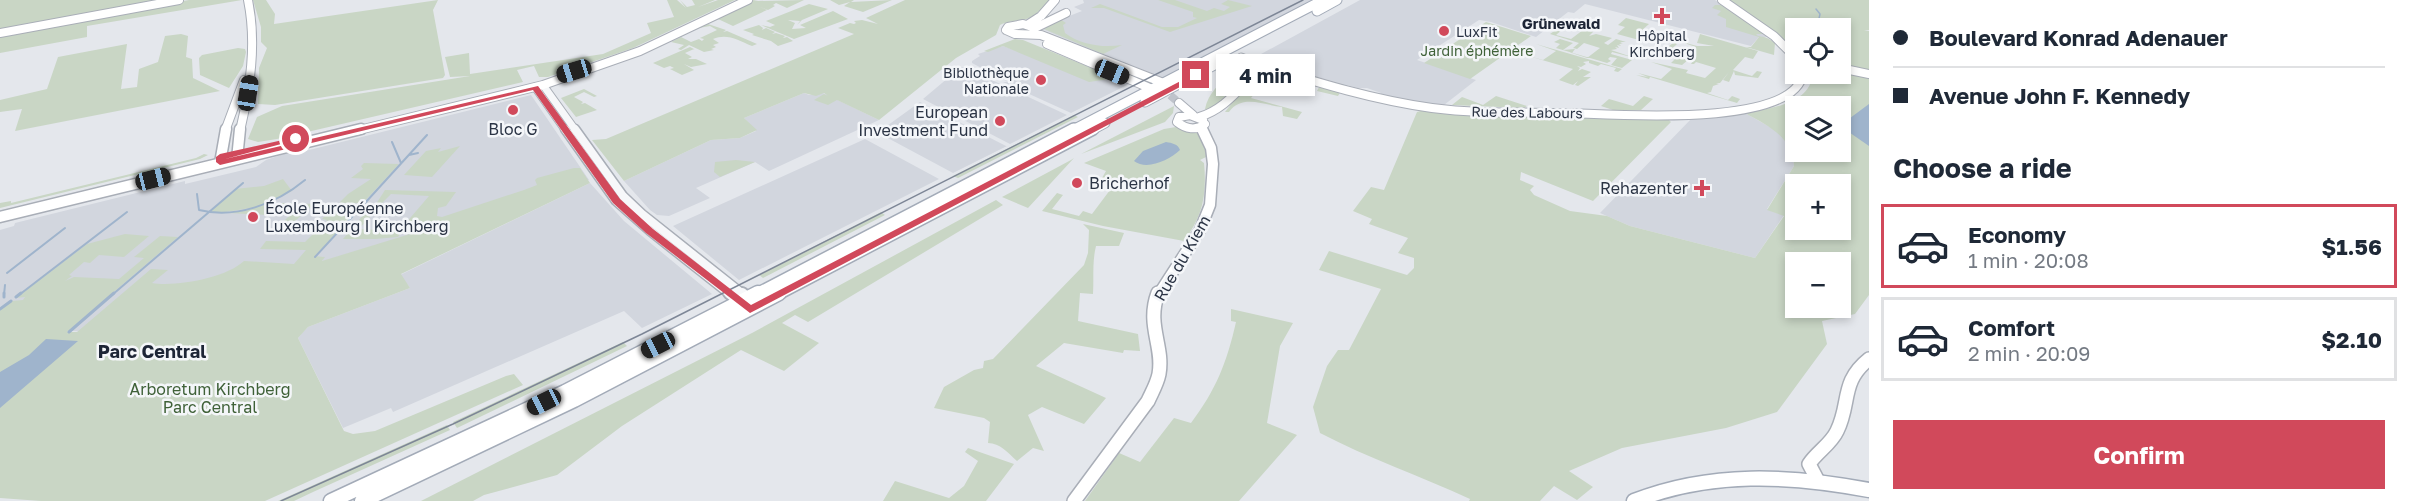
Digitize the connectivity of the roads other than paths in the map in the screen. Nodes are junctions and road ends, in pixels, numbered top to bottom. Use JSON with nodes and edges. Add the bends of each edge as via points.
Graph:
{"nodes":[{"id":1,"x":180,"y":0,"type":"edge"},
{"id":2,"x":248,"y":0,"type":"edge"},
{"id":3,"x":738,"y":0,"type":"edge"},
{"id":4,"x":748,"y":0,"type":"edge"},
{"id":5,"x":1323,"y":0,"type":"edge"},
{"id":6,"x":1337,"y":0,"type":"edge"},
{"id":7,"x":1722,"y":0,"type":"edge"},
{"id":8,"x":1058,"y":2,"type":"edge"},
{"id":9,"x":0,"y":33,"type":"edge"},
{"id":10,"x":1034,"y":33,"type":"junction"},
{"id":11,"x":1785,"y":47,"type":"edge"},
{"id":12,"x":1241,"y":57,"type":"dead end"},
{"id":13,"x":252,"y":63,"type":"junction"},
{"id":14,"x":1264,"y":66,"type":"junction"},
{"id":15,"x":1851,"y":70,"type":"edge"},
{"id":16,"x":1869,"y":74,"type":"edge"},
{"id":17,"x":1139,"y":78,"type":"tunnel mouth"},
{"id":18,"x":1801,"y":84,"type":"edge"},
{"id":19,"x":539,"y":86,"type":"junction"},
{"id":20,"x":1159,"y":88,"type":"junction"},
{"id":21,"x":244,"y":111,"type":"junction"},
{"id":22,"x":233,"y":112,"type":"junction"},
{"id":23,"x":1202,"y":122,"type":"junction"},
{"id":24,"x":237,"y":156,"type":"junction"},
{"id":25,"x":220,"y":160,"type":"junction"},
{"id":26,"x":0,"y":210,"type":"edge"},
{"id":27,"x":0,"y":217,"type":"edge"},
{"id":28,"x":749,"y":304,"type":"junction"},
{"id":29,"x":1869,"y":359,"type":"edge"},
{"id":30,"x":1818,"y":481,"type":"junction"},
{"id":31,"x":1869,"y":490,"type":"edge"},
{"id":32,"x":331,"y":501,"type":"edge"},
{"id":33,"x":362,"y":501,"type":"edge"},
{"id":34,"x":1074,"y":501,"type":"edge"},
{"id":35,"x":1634,"y":501,"type":"edge"}],
"edges":[{"from":1,"to":9,"type":"main road"},
{"from":2,"to":13,"type":"main road","via":[[254,31]]},
{"from":3,"to":24,"type":"main road","via":[[633,49],[549,79]]},
{"from":4,"to":19,"type":"main road","via":[[640,51]]},
{"from":5,"to":20,"type":"main road"},
{"from":6,"to":20,"type":"main road","via":[[1174,87]]},
{"from":7,"to":11,"type":"main road"},
{"from":8,"to":10,"type":"main road","via":[[1041,16]]},
{"from":8,"to":10,"type":"main road","via":[[1066,14]]},
{"from":10,"to":17,"type":"main road"},
{"from":10,"to":20,"type":"main road"},
{"from":12,"to":14,"type":"street","name":"Rue des Labours"},
{"from":13,"to":21,"type":"main road"},
{"from":13,"to":22,"type":"main road"},
{"from":14,"to":18,"type":"main road","name":"Rue des Labours","via":[[1397,102],[1434,108],[1703,113],[1755,107],[1791,94]]},
{"from":14,"to":23,"type":"main road","via":[[1221,109]]},
{"from":15,"to":16,"type":"main road"},
{"from":19,"to":24,"type":"main road"},
{"from":19,"to":28,"type":"street","via":[[607,189]]},
{"from":20,"to":28,"type":"main road"},
{"from":21,"to":22,"type":"main road"},
{"from":21,"to":24,"type":"main road"},
{"from":22,"to":25,"type":"main road"},
{"from":23,"to":23,"type":"main road","via":[[1182,110],[1178,119],[1178,123],[1191,129]]},
{"from":23,"to":34,"type":"main road","name":"Rue du Kiem","via":[[1211,147],[1213,199],[1203,226],[1155,300],[1152,327],[1160,360],[1158,383]]},
{"from":24,"to":25,"type":"main road"},
{"from":25,"to":26,"type":"main road"},
{"from":25,"to":27,"type":"main road"},
{"from":28,"to":32,"type":"main road"},
{"from":28,"to":33,"type":"main road","via":[[563,405]]},
{"from":29,"to":30,"type":"main road","via":[[1853,372],[1848,383],[1838,430],[1809,464]]},
{"from":30,"to":31,"type":"main road"},
{"from":30,"to":35,"type":"main road","via":[[1714,481],[1657,491]]}]}
